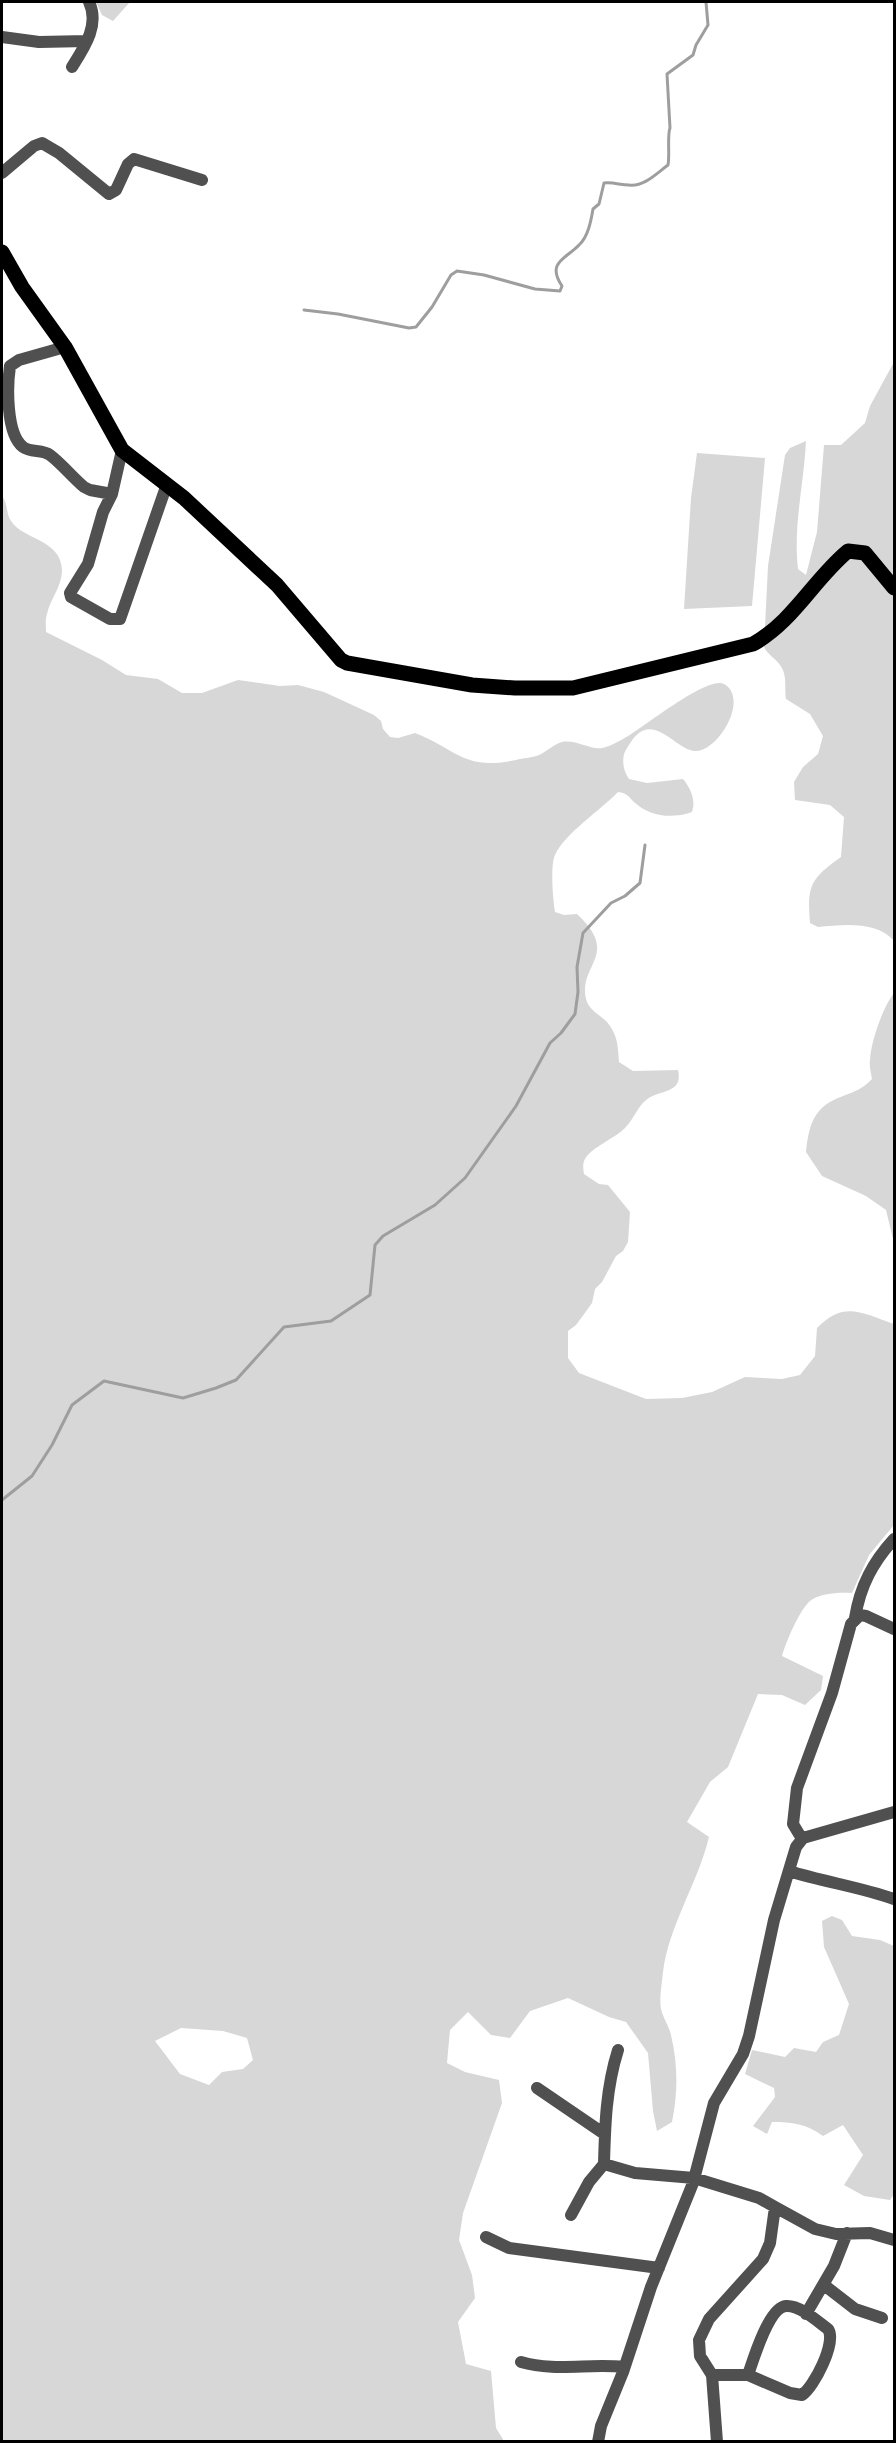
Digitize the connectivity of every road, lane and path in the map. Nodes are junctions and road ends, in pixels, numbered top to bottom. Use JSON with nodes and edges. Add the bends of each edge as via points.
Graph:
{"nodes":[{"id":1,"x":88,"y":2,"type":"edge"},
{"id":2,"x":2,"y":37,"type":"edge"},
{"id":3,"x":87,"y":41,"type":"junction"},
{"id":4,"x":72,"y":67,"type":"dead end"},
{"id":5,"x":2,"y":173,"type":"edge"},
{"id":6,"x":202,"y":180,"type":"dead end"},
{"id":7,"x":3,"y":258,"type":"edge"},
{"id":8,"x":65,"y":347,"type":"junction"},
{"id":9,"x":122,"y":450,"type":"junction"},
{"id":10,"x":167,"y":484,"type":"junction"},
{"id":11,"x":112,"y":494,"type":"junction"},
{"id":12,"x":894,"y":588,"type":"edge"},
{"id":13,"x":894,"y":1539,"type":"edge"},
{"id":14,"x":855,"y":1618,"type":"junction"},
{"id":15,"x":894,"y":1629,"type":"edge"},
{"id":16,"x":894,"y":1812,"type":"edge"},
{"id":17,"x":803,"y":1838,"type":"junction"},
{"id":18,"x":789,"y":1871,"type":"junction"},
{"id":19,"x":894,"y":1899,"type":"edge"},
{"id":20,"x":618,"y":2050,"type":"dead end"},
{"id":21,"x":537,"y":2088,"type":"dead end"},
{"id":22,"x":603,"y":2133,"type":"junction"},
{"id":23,"x":604,"y":2164,"type":"junction"},
{"id":24,"x":694,"y":2178,"type":"junction"},
{"id":25,"x":776,"y":2207,"type":"junction"},
{"id":26,"x":571,"y":2215,"type":"dead end"},
{"id":27,"x":847,"y":2233,"type":"junction"},
{"id":28,"x":486,"y":2237,"type":"dead end"},
{"id":29,"x":894,"y":2240,"type":"edge"},
{"id":30,"x":659,"y":2268,"type":"junction"},
{"id":31,"x":824,"y":2285,"type":"junction"},
{"id":32,"x":806,"y":2314,"type":"junction"},
{"id":33,"x":882,"y":2318,"type":"dead end"},
{"id":34,"x":521,"y":2362,"type":"dead end"},
{"id":35,"x":624,"y":2367,"type":"junction"},
{"id":36,"x":712,"y":2374,"type":"junction"},
{"id":37,"x":748,"y":2375,"type":"junction"},
{"id":38,"x":598,"y":2442,"type":"edge"},
{"id":39,"x":717,"y":2442,"type":"edge"}],
"edges":[{"from":1,"to":3,"type":"street","via":[[94,16]]},
{"from":2,"to":3,"type":"street","via":[[39,42]]},
{"from":3,"to":4,"type":"street"},
{"from":5,"to":6,"type":"street","via":[[42,143],[109,194],[116,190],[134,159]]},
{"from":7,"to":8,"type":"main road"},
{"from":8,"to":9,"type":"main road"},
{"from":8,"to":11,"type":"street","via":[[10,366],[8,405],[12,428],[25,449],[49,454],[90,490]]},
{"from":9,"to":10,"type":"main road"},
{"from":9,"to":11,"type":"street"},
{"from":10,"to":11,"type":"street","via":[[120,619],[115,620],[70,596],[88,564]]},
{"from":10,"to":12,"type":"main road","via":[[277,585],[341,660],[472,685],[573,688],[753,644],[775,629],[848,550],[865,553]]},
{"from":13,"to":14,"type":"street","via":[[868,1575]]},
{"from":14,"to":15,"type":"street","via":[[866,1616]]},
{"from":14,"to":17,"type":"street","via":[[797,1788],[793,1824]]},
{"from":16,"to":17,"type":"street"},
{"from":17,"to":18,"type":"street"},
{"from":18,"to":19,"type":"street"},
{"from":18,"to":24,"type":"street","via":[[763,1962],[749,2036],[714,2103]]},
{"from":20,"to":22,"type":"street","via":[[610,2073]]},
{"from":21,"to":22,"type":"street"},
{"from":22,"to":23,"type":"street"},
{"from":23,"to":24,"type":"street","via":[[635,2173]]},
{"from":23,"to":26,"type":"street"},
{"from":24,"to":25,"type":"street"},
{"from":24,"to":30,"type":"street"},
{"from":25,"to":27,"type":"street","via":[[814,2229]]},
{"from":25,"to":36,"type":"street","via":[[763,2259],[709,2319],[699,2340],[700,2356]]},
{"from":27,"to":29,"type":"street","via":[[870,2233]]},
{"from":27,"to":31,"type":"street"},
{"from":28,"to":30,"type":"street","via":[[509,2248]]},
{"from":30,"to":35,"type":"street"},
{"from":31,"to":32,"type":"street"},
{"from":31,"to":33,"type":"street","via":[[855,2308]]},
{"from":32,"to":37,"type":"street","via":[[789,2306],[781,2307],[768,2323]]},
{"from":32,"to":37,"type":"street","via":[[828,2329],[832,2337],[805,2394],[790,2393]]},
{"from":34,"to":35,"type":"street","via":[[538,2367]]},
{"from":35,"to":38,"type":"street"},
{"from":36,"to":37,"type":"street"},
{"from":36,"to":39,"type":"street"}]}
